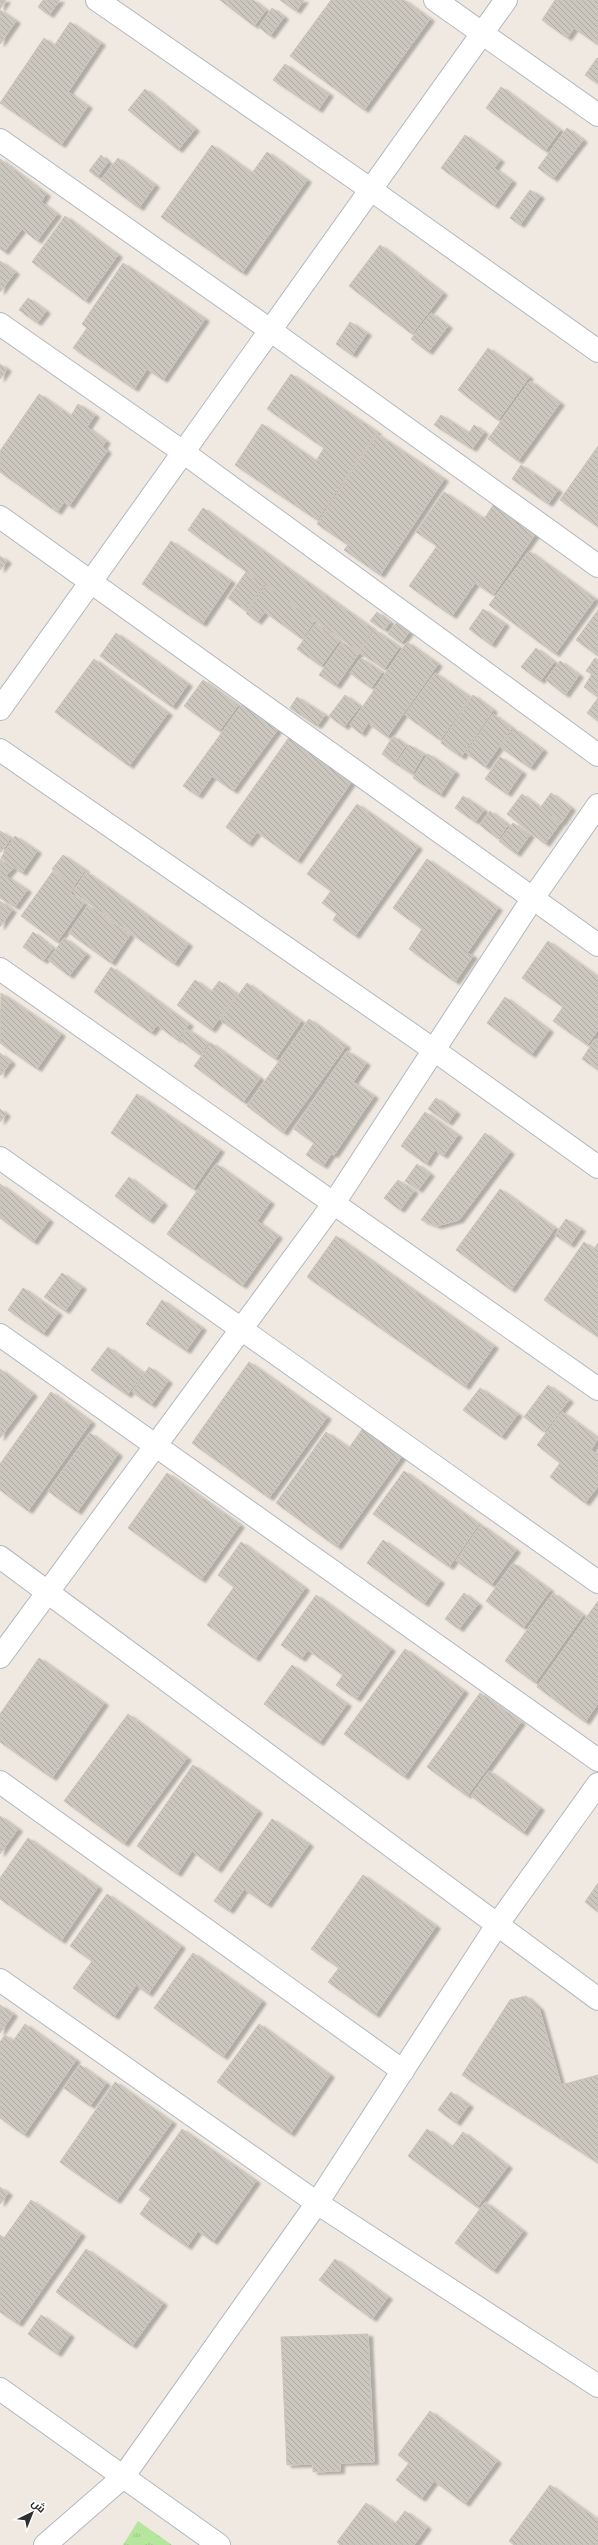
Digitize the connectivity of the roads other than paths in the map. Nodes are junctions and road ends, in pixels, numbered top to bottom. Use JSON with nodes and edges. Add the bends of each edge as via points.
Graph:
{"nodes":[{"id":1,"x":96,"y":0,"type":"edge"},
{"id":2,"x":435,"y":0,"type":"edge"},
{"id":3,"x":506,"y":0,"type":"edge"},
{"id":4,"x":482,"y":33,"type":"junction"},
{"id":5,"x":598,"y":115,"type":"edge"},
{"id":6,"x":0,"y":140,"type":"edge"},
{"id":7,"x":370,"y":189,"type":"junction"},
{"id":8,"x":0,"y":324,"type":"edge"},
{"id":9,"x":270,"y":330,"type":"junction"},
{"id":10,"x":598,"y":351,"type":"edge"},
{"id":11,"x":183,"y":452,"type":"junction"},
{"id":12,"x":0,"y":516,"type":"edge"},
{"id":13,"x":598,"y":566,"type":"edge"},
{"id":14,"x":91,"y":581,"type":"junction"},
{"id":15,"x":0,"y":709,"type":"edge"},
{"id":16,"x":0,"y":750,"type":"edge"},
{"id":17,"x":598,"y":755,"type":"edge"},
{"id":18,"x":598,"y":805,"type":"edge"},
{"id":19,"x":534,"y":898,"type":"junction"},
{"id":20,"x":598,"y":944,"type":"edge"},
{"id":21,"x":0,"y":969,"type":"edge"},
{"id":22,"x":434,"y":1050,"type":"junction"},
{"id":23,"x":0,"y":1158,"type":"edge"},
{"id":24,"x":598,"y":1166,"type":"edge"},
{"id":25,"x":334,"y":1203,"type":"junction"},
{"id":26,"x":242,"y":1330,"type":"junction"},
{"id":27,"x":0,"y":1336,"type":"edge"},
{"id":28,"x":598,"y":1389,"type":"edge"},
{"id":29,"x":156,"y":1445,"type":"junction"},
{"id":30,"x":0,"y":1557,"type":"edge"},
{"id":31,"x":598,"y":1582,"type":"edge"},
{"id":32,"x":48,"y":1591,"type":"junction"},
{"id":33,"x":0,"y":1657,"type":"edge"},
{"id":34,"x":598,"y":1760,"type":"edge"},
{"id":35,"x":0,"y":1782,"type":"edge"},
{"id":36,"x":598,"y":1784,"type":"edge"},
{"id":37,"x":497,"y":1925,"type":"junction"},
{"id":38,"x":0,"y":1980,"type":"edge"},
{"id":39,"x":598,"y":1999,"type":"edge"},
{"id":40,"x":403,"y":2071,"type":"junction"},
{"id":41,"x":318,"y":2203,"type":"junction"},
{"id":42,"x":598,"y":2386,"type":"edge"},
{"id":43,"x":0,"y":2389,"type":"edge"},
{"id":44,"x":123,"y":2478,"type":"junction"},
{"id":45,"x":45,"y":2545,"type":"edge"},
{"id":46,"x":219,"y":2545,"type":"edge"}],
"edges":[{"from":1,"to":7,"type":"street"},
{"from":2,"to":4,"type":"street"},
{"from":3,"to":4,"type":"street"},
{"from":4,"to":5,"type":"street"},
{"from":4,"to":7,"type":"street"},
{"from":6,"to":9,"type":"street"},
{"from":7,"to":9,"type":"street"},
{"from":7,"to":10,"type":"street"},
{"from":8,"to":11,"type":"street"},
{"from":9,"to":11,"type":"street"},
{"from":9,"to":13,"type":"street"},
{"from":11,"to":14,"type":"street"},
{"from":11,"to":17,"type":"street"},
{"from":12,"to":14,"type":"street"},
{"from":14,"to":15,"type":"street"},
{"from":14,"to":19,"type":"street"},
{"from":16,"to":22,"type":"street"},
{"from":18,"to":19,"type":"street"},
{"from":19,"to":20,"type":"street"},
{"from":19,"to":22,"type":"street"},
{"from":21,"to":25,"type":"street"},
{"from":22,"to":24,"type":"street"},
{"from":22,"to":25,"type":"street"},
{"from":23,"to":26,"type":"street"},
{"from":25,"to":26,"type":"street"},
{"from":25,"to":28,"type":"street"},
{"from":26,"to":29,"type":"street"},
{"from":26,"to":31,"type":"street"},
{"from":27,"to":29,"type":"street"},
{"from":29,"to":32,"type":"street"},
{"from":29,"to":34,"type":"street"},
{"from":30,"to":32,"type":"street"},
{"from":32,"to":33,"type":"street"},
{"from":32,"to":37,"type":"street"},
{"from":35,"to":40,"type":"street"},
{"from":36,"to":37,"type":"street"},
{"from":37,"to":39,"type":"street"},
{"from":37,"to":40,"type":"street"},
{"from":38,"to":41,"type":"street"},
{"from":40,"to":41,"type":"street"},
{"from":41,"to":42,"type":"street"},
{"from":41,"to":44,"type":"street"},
{"from":43,"to":44,"type":"street"},
{"from":44,"to":45,"type":"street"},
{"from":44,"to":46,"type":"street"}]}
